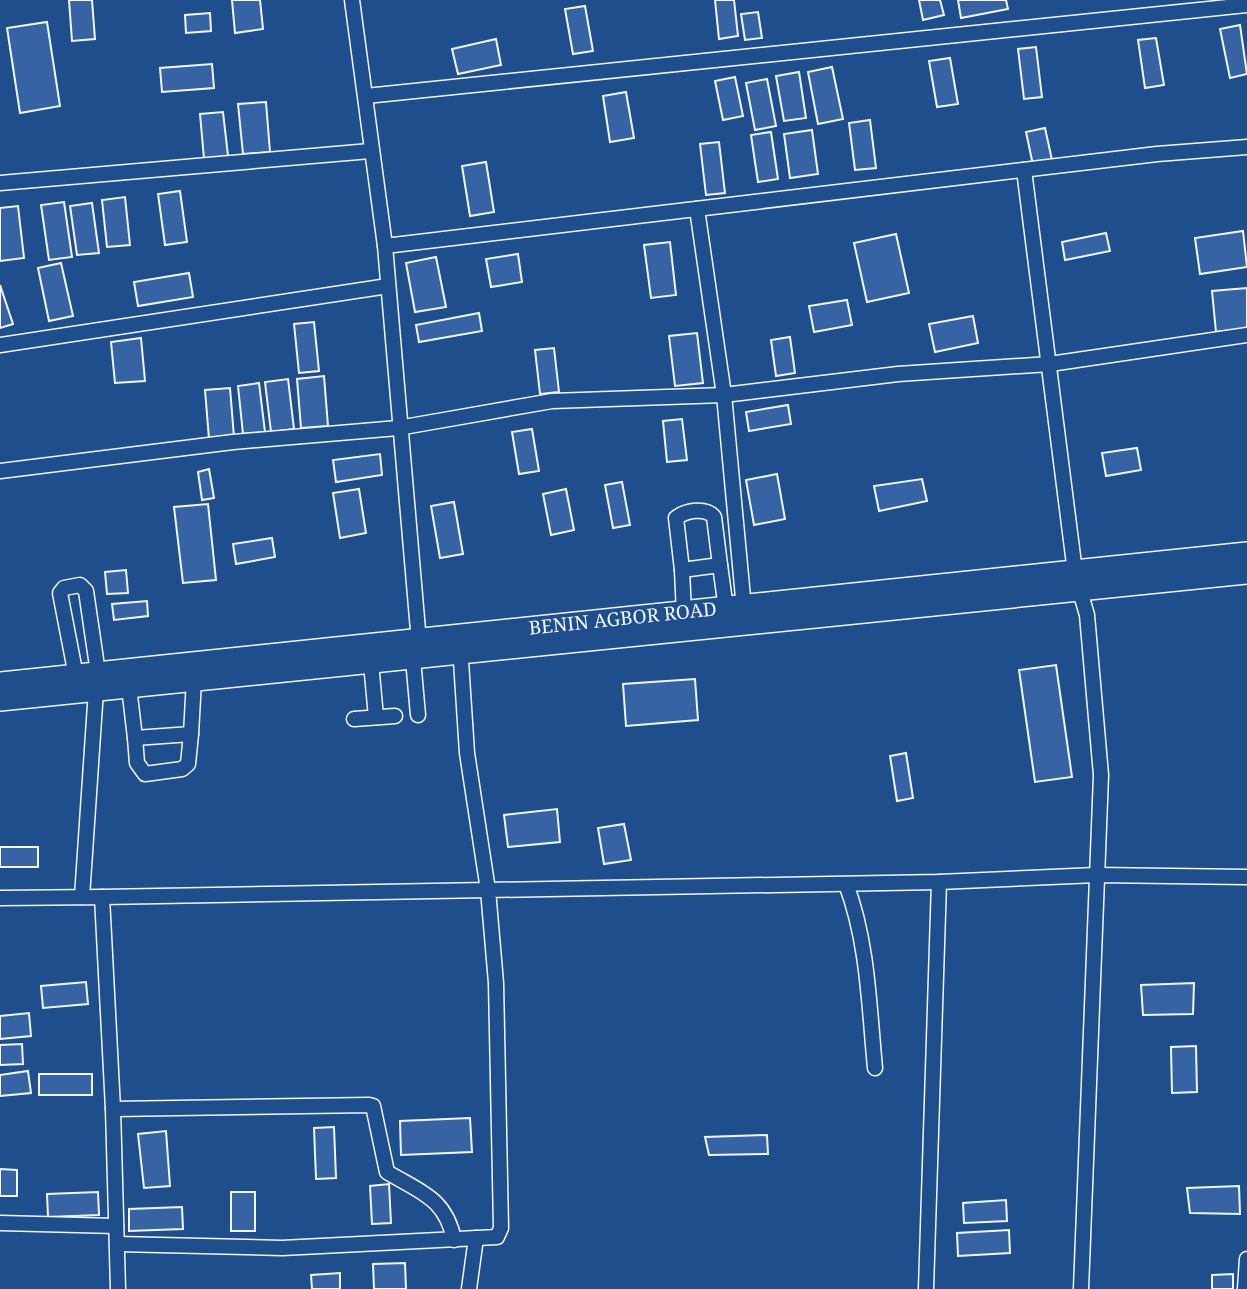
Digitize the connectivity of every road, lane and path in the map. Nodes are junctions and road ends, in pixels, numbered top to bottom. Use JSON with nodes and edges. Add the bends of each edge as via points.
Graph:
{"nodes":[{"id":1,"x":352,"y":0,"type":"edge"},
{"id":2,"x":1247,"y":5,"type":"edge"},
{"id":3,"x":366,"y":96,"type":"junction"},
{"id":4,"x":1247,"y":147,"type":"edge"},
{"id":5,"x":370,"y":151,"type":"junction"},
{"id":6,"x":1024,"y":170,"type":"junction"},
{"id":7,"x":0,"y":183,"type":"edge"},
{"id":8,"x":697,"y":209,"type":"junction"},
{"id":9,"x":385,"y":246,"type":"junction"},
{"id":10,"x":388,"y":286,"type":"junction"},
{"id":11,"x":1247,"y":335,"type":"edge"},
{"id":12,"x":0,"y":345,"type":"edge"},
{"id":13,"x":1049,"y":364,"type":"junction"},
{"id":14,"x":724,"y":395,"type":"junction"},
{"id":15,"x":398,"y":428,"type":"junction"},
{"id":16,"x":0,"y":471,"type":"edge"},
{"id":17,"x":1247,"y":553,"type":"edge"},
{"id":18,"x":720,"y":565,"type":"junction"},
{"id":19,"x":682,"y":570,"type":"junction"},
{"id":20,"x":1247,"y":573,"type":"edge"},
{"id":21,"x":1078,"y":581,"type":"junction"},
{"id":22,"x":735,"y":608,"type":"junction"},
{"id":23,"x":684,"y":614,"type":"junction"},
{"id":24,"x":461,"y":646,"type":"junction"},
{"id":25,"x":416,"y":650,"type":"junction"},
{"id":26,"x":371,"y":663,"type":"junction"},
{"id":27,"x":76,"y":676,"type":"junction"},
{"id":28,"x":194,"y":680,"type":"junction"},
{"id":29,"x":97,"y":682,"type":"junction"},
{"id":30,"x":0,"y":683,"type":"edge"},
{"id":31,"x":129,"y":687,"type":"junction"},
{"id":32,"x":0,"y":701,"type":"edge"},
{"id":33,"x":418,"y":715,"type":"dead end"},
{"id":34,"x":396,"y":716,"type":"dead end"},
{"id":35,"x":376,"y":717,"type":"junction"},
{"id":36,"x":354,"y":719,"type":"dead end"},
{"id":37,"x":191,"y":734,"type":"junction"},
{"id":38,"x":135,"y":738,"type":"junction"},
{"id":39,"x":1096,"y":876,"type":"junction"},
{"id":40,"x":1247,"y":877,"type":"edge"},
{"id":41,"x":939,"y":882,"type":"junction"},
{"id":42,"x":846,"y":884,"type":"junction"},
{"id":43,"x":488,"y":890,"type":"junction"},
{"id":44,"x":82,"y":897,"type":"junction"},
{"id":45,"x":102,"y":897,"type":"junction"},
{"id":46,"x":0,"y":898,"type":"edge"},
{"id":47,"x":875,"y":1068,"type":"dead end"},
{"id":48,"x":113,"y":1109,"type":"junction"},
{"id":49,"x":0,"y":1223,"type":"edge"},
{"id":50,"x":116,"y":1226,"type":"junction"},
{"id":51,"x":476,"y":1238,"type":"junction"},
{"id":52,"x":454,"y":1240,"type":"junction"},
{"id":53,"x":117,"y":1244,"type":"junction"},
{"id":54,"x":1247,"y":1259,"type":"edge"},
{"id":55,"x":118,"y":1289,"type":"edge"},
{"id":56,"x":469,"y":1289,"type":"edge"},
{"id":57,"x":926,"y":1289,"type":"edge"},
{"id":58,"x":1081,"y":1289,"type":"edge"},
{"id":59,"x":1245,"y":1289,"type":"edge"}],
"edges":[{"from":1,"to":3,"type":"street"},
{"from":2,"to":3,"type":"street"},
{"from":3,"to":5,"type":"street"},
{"from":4,"to":6,"type":"street"},
{"from":5,"to":7,"type":"street"},
{"from":5,"to":9,"type":"street"},
{"from":6,"to":8,"type":"street"},
{"from":6,"to":13,"type":"street"},
{"from":8,"to":9,"type":"street"},
{"from":8,"to":14,"type":"street"},
{"from":9,"to":10,"type":"street"},
{"from":10,"to":12,"type":"street"},
{"from":10,"to":15,"type":"street"},
{"from":11,"to":13,"type":"street"},
{"from":13,"to":14,"type":"street","via":[[898,374]]},
{"from":13,"to":21,"type":"street"},
{"from":14,"to":15,"type":"street","via":[[552,401]]},
{"from":14,"to":22,"type":"street"},
{"from":15,"to":16,"type":"street","via":[[233,442]]},
{"from":15,"to":25,"type":"street"},
{"from":17,"to":21,"type":"highway","name":"BENIN AGBOR ROAD"},
{"from":18,"to":19,"type":"street"},
{"from":18,"to":19,"type":"street","via":[[715,517],[704,511],[682,513],[676,518]]},
{"from":18,"to":22,"type":"street"},
{"from":19,"to":23,"type":"street"},
{"from":20,"to":21,"type":"highway","name":"BENIN AGBOR ROAD"},
{"from":21,"to":22,"type":"highway","name":"BENIN AGBOR ROAD"},
{"from":21,"to":24,"type":"highway","name":"BENIN AGBOR ROAD"},
{"from":21,"to":39,"type":"street","via":[[1087,615],[1101,775]]},
{"from":22,"to":23,"type":"highway","name":"BENIN AGBOR ROAD"},
{"from":23,"to":24,"type":"highway","name":"BENIN AGBOR ROAD"},
{"from":24,"to":25,"type":"highway","name":"BENIN AGBOR ROAD"},
{"from":24,"to":43,"type":"street","via":[[467,753]]},
{"from":25,"to":26,"type":"highway","name":"BENIN AGBOR ROAD"},
{"from":25,"to":29,"type":"highway","name":"BENIN AGBOR ROAD"},
{"from":25,"to":33,"type":"street"},
{"from":26,"to":28,"type":"highway","name":"BENIN AGBOR ROAD"},
{"from":26,"to":35,"type":"street"},
{"from":27,"to":29,"type":"highway","name":"BENIN AGBOR ROAD"},
{"from":27,"to":29,"type":"street","via":[[60,593],[80,585],[86,591]]},
{"from":27,"to":30,"type":"highway","name":"BENIN AGBOR ROAD"},
{"from":28,"to":31,"type":"highway","name":"BENIN AGBOR ROAD"},
{"from":28,"to":37,"type":"street"},
{"from":29,"to":31,"type":"highway","name":"BENIN AGBOR ROAD"},
{"from":29,"to":32,"type":"highway","name":"BENIN AGBOR ROAD"},
{"from":29,"to":44,"type":"street"},
{"from":31,"to":38,"type":"street"},
{"from":34,"to":35,"type":"street"},
{"from":35,"to":36,"type":"street"},
{"from":37,"to":38,"type":"street"},
{"from":37,"to":38,"type":"street","via":[[188,764],[182,769],[145,774],[137,764]]},
{"from":39,"to":40,"type":"street"},
{"from":39,"to":41,"type":"street"},
{"from":39,"to":58,"type":"street"},
{"from":41,"to":42,"type":"street"},
{"from":41,"to":57,"type":"street"},
{"from":42,"to":43,"type":"street"},
{"from":42,"to":47,"type":"street","via":[[863,943]]},
{"from":43,"to":45,"type":"street"},
{"from":43,"to":51,"type":"street","via":[[496,983],[500,1228],[497,1237]]},
{"from":44,"to":45,"type":"street"},
{"from":44,"to":46,"type":"street"},
{"from":45,"to":48,"type":"street"},
{"from":48,"to":50,"type":"street"},
{"from":48,"to":52,"type":"street","via":[[373,1106],[387,1172],[440,1205],[450,1219]]},
{"from":49,"to":50,"type":"street"},
{"from":50,"to":53,"type":"street"},
{"from":51,"to":52,"type":"street"},
{"from":51,"to":56,"type":"street"},
{"from":52,"to":53,"type":"street","via":[[282,1248]]},
{"from":53,"to":55,"type":"street"},
{"from":54,"to":59,"type":"street"}]}
